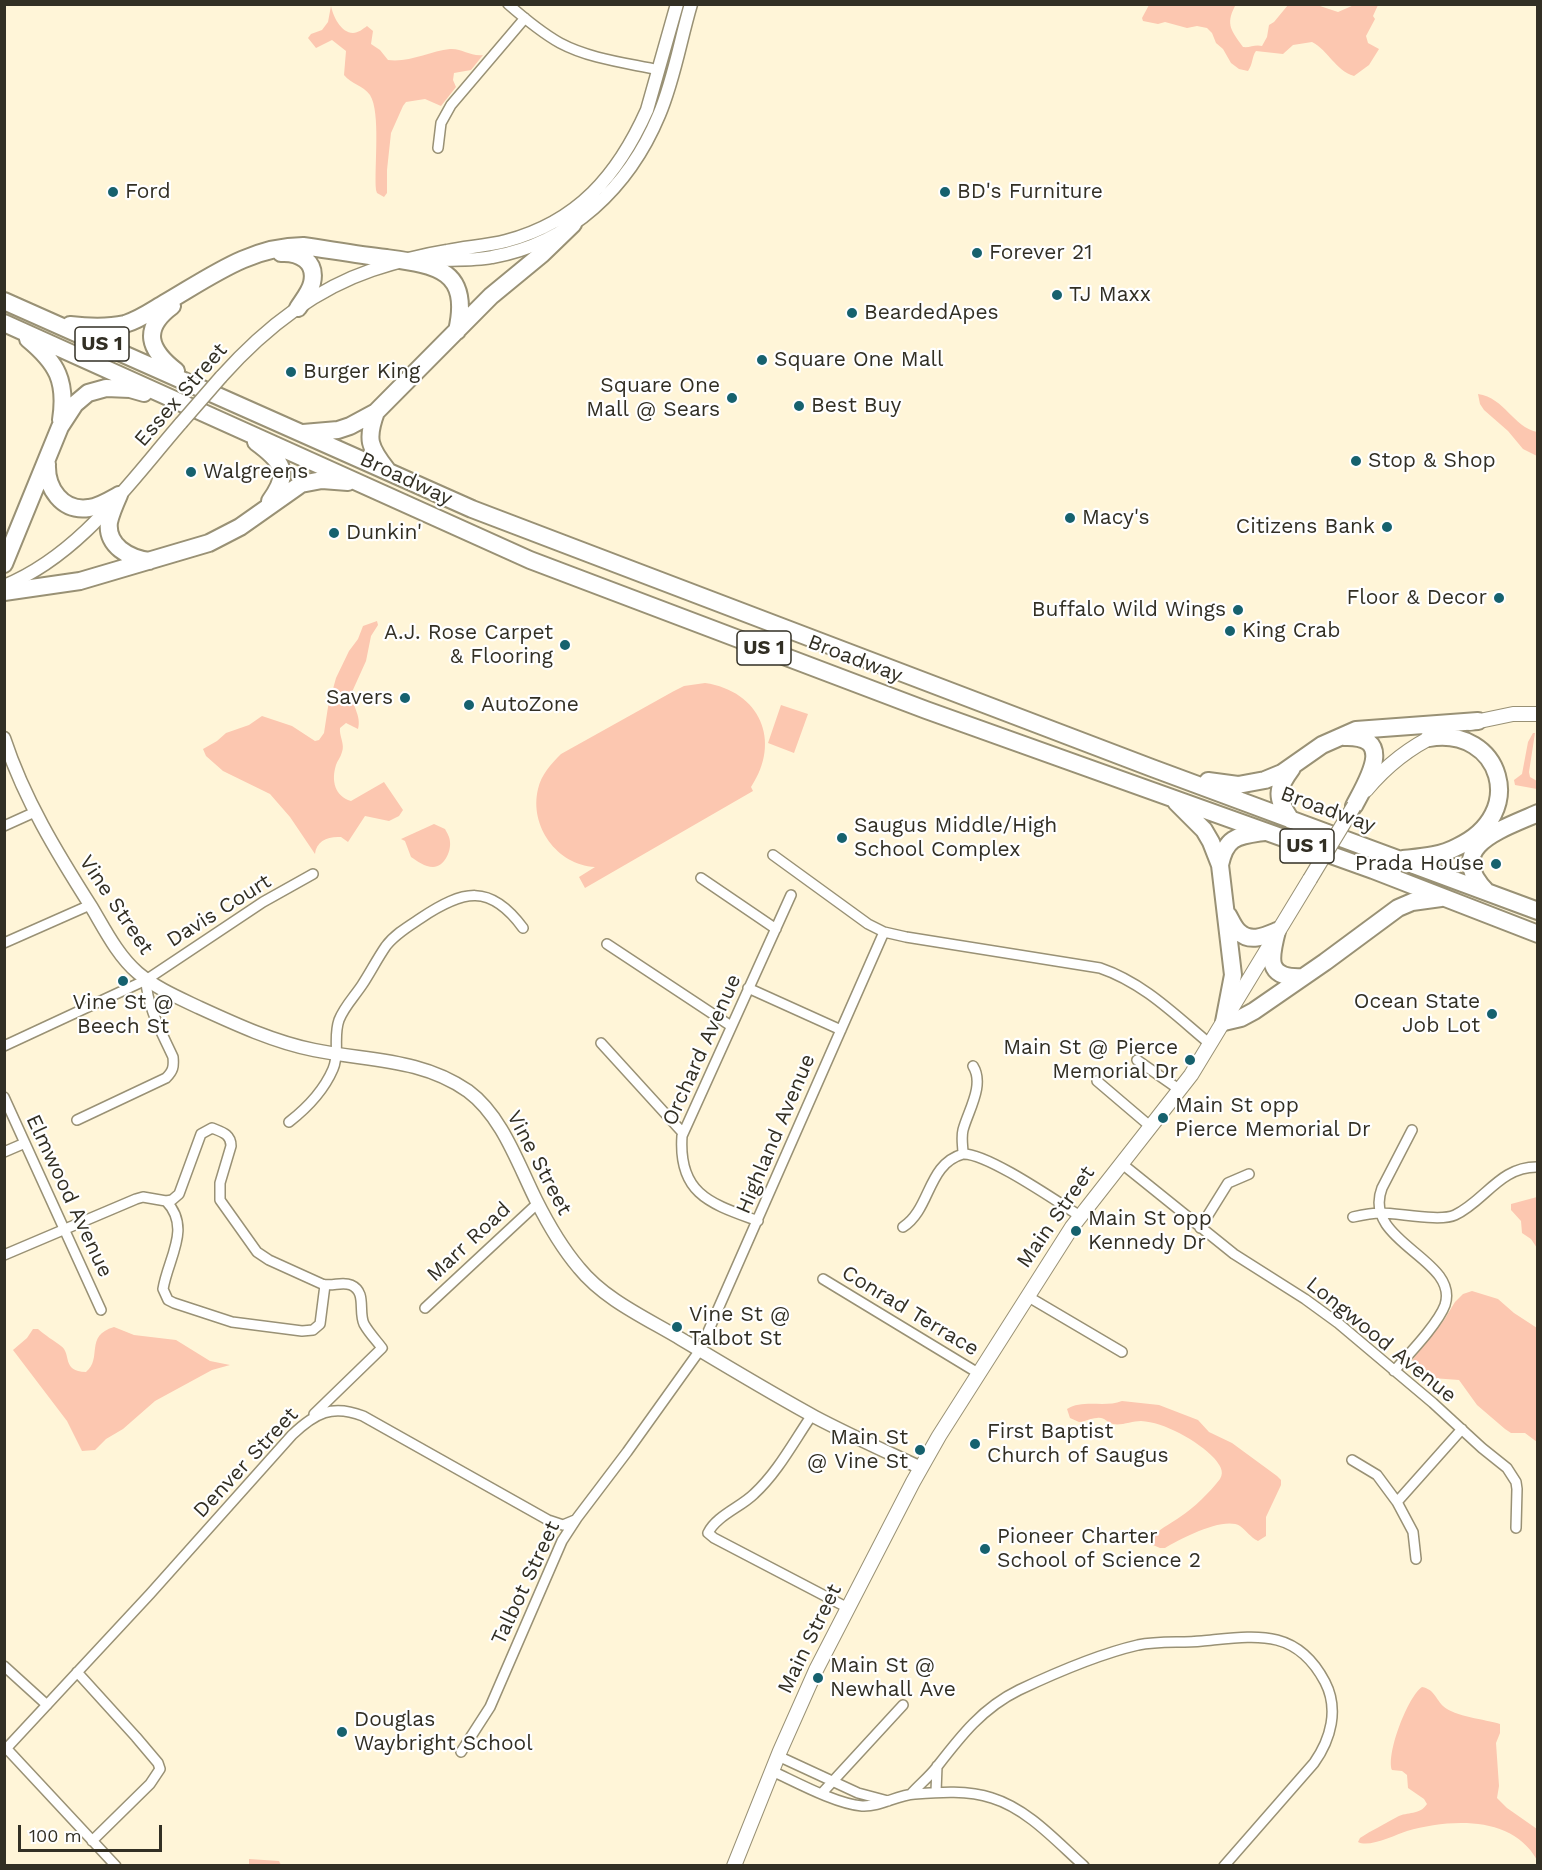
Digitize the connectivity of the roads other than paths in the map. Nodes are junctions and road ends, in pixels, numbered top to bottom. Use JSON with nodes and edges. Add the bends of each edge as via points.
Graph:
{"nodes":[{"id":1,"x":508,"y":4,"type":"edge"},
{"id":2,"x":677,"y":4,"type":"edge"},
{"id":3,"x":691,"y":4,"type":"edge"},
{"id":4,"x":525,"y":18,"type":"junction"},
{"id":5,"x":659,"y":70,"type":"junction"},
{"id":6,"x":438,"y":148,"type":"dead end"},
{"id":7,"x":573,"y":224,"type":"junction"},
{"id":8,"x":407,"y":260,"type":"junction"},
{"id":9,"x":4,"y":301,"type":"edge"},
{"id":10,"x":298,"y":308,"type":"junction"},
{"id":11,"x":58,"y":324,"type":"junction"},
{"id":12,"x":9,"y":325,"type":"edge"},
{"id":13,"x":456,"y":331,"type":"junction"},
{"id":14,"x":198,"y":387,"type":"junction"},
{"id":15,"x":186,"y":405,"type":"junction"},
{"id":16,"x":376,"y":411,"type":"junction"},
{"id":17,"x":60,"y":427,"type":"junction"},
{"id":18,"x":239,"y":428,"type":"junction"},
{"id":19,"x":300,"y":433,"type":"junction"},
{"id":20,"x":47,"y":461,"type":"junction"},
{"id":21,"x":389,"y":473,"type":"junction"},
{"id":22,"x":363,"y":484,"type":"junction"},
{"id":23,"x":119,"y":495,"type":"junction"},
{"id":24,"x":266,"y":507,"type":"junction"},
{"id":25,"x":149,"y":561,"type":"junction"},
{"id":26,"x":4,"y":564,"type":"edge"},
{"id":27,"x":4,"y":586,"type":"edge"},
{"id":28,"x":4,"y":592,"type":"edge"},
{"id":29,"x":1538,"y":714,"type":"edge"},
{"id":30,"x":1478,"y":721,"type":"junction"},
{"id":31,"x":1340,"y":737,"type":"junction"},
{"id":32,"x":4,"y":738,"type":"edge"},
{"id":33,"x":1429,"y":738,"type":"junction"},
{"id":34,"x":1294,"y":765,"type":"junction"},
{"id":35,"x":1171,"y":775,"type":"junction"},
{"id":36,"x":1171,"y":797,"type":"junction"},
{"id":37,"x":1354,"y":806,"type":"junction"},
{"id":38,"x":35,"y":812,"type":"junction"},
{"id":39,"x":1538,"y":813,"type":"edge"},
{"id":40,"x":1291,"y":820,"type":"junction"},
{"id":41,"x":4,"y":826,"type":"edge"},
{"id":42,"x":1266,"y":832,"type":"junction"},
{"id":43,"x":773,"y":855,"type":"dead end"},
{"id":44,"x":1398,"y":860,"type":"junction"},
{"id":45,"x":1220,"y":865,"type":"junction"},
{"id":46,"x":313,"y":874,"type":"dead end"},
{"id":47,"x":1387,"y":876,"type":"junction"},
{"id":48,"x":701,"y":878,"type":"dead end"},
{"id":49,"x":1487,"y":892,"type":"junction"},
{"id":50,"x":791,"y":895,"type":"dead end"},
{"id":51,"x":1442,"y":897,"type":"junction"},
{"id":52,"x":90,"y":905,"type":"junction"},
{"id":53,"x":1538,"y":911,"type":"edge"},
{"id":54,"x":1226,"y":912,"type":"junction"},
{"id":55,"x":1384,"y":917,"type":"junction"},
{"id":56,"x":523,"y":928,"type":"dead end"},
{"id":57,"x":776,"y":929,"type":"junction"},
{"id":58,"x":1277,"y":931,"type":"junction"},
{"id":59,"x":884,"y":932,"type":"junction"},
{"id":60,"x":1538,"y":934,"type":"edge"},
{"id":61,"x":4,"y":942,"type":"edge"},
{"id":62,"x":607,"y":944,"type":"dead end"},
{"id":63,"x":1303,"y":977,"type":"junction"},
{"id":64,"x":146,"y":980,"type":"junction"},
{"id":65,"x":748,"y":988,"type":"junction"},
{"id":66,"x":1224,"y":1022,"type":"junction"},
{"id":67,"x":731,"y":1026,"type":"junction"},
{"id":68,"x":841,"y":1030,"type":"junction"},
{"id":69,"x":601,"y":1043,"type":"dead end"},
{"id":70,"x":1210,"y":1044,"type":"junction"},
{"id":71,"x":4,"y":1046,"type":"edge"},
{"id":72,"x":338,"y":1054,"type":"junction"},
{"id":73,"x":1137,"y":1060,"type":"dead end"},
{"id":74,"x":973,"y":1066,"type":"dead end"},
{"id":75,"x":1096,"y":1081,"type":"dead end"},
{"id":76,"x":1180,"y":1090,"type":"junction"},
{"id":77,"x":4,"y":1097,"type":"edge"},
{"id":78,"x":77,"y":1120,"type":"dead end"},
{"id":79,"x":290,"y":1122,"type":"dead end"},
{"id":80,"x":1151,"y":1127,"type":"junction"},
{"id":81,"x":1412,"y":1130,"type":"dead end"},
{"id":82,"x":683,"y":1133,"type":"junction"},
{"id":83,"x":25,"y":1143,"type":"junction"},
{"id":84,"x":4,"y":1152,"type":"edge"},
{"id":85,"x":963,"y":1154,"type":"junction"},
{"id":86,"x":1121,"y":1163,"type":"junction"},
{"id":87,"x":1538,"y":1167,"type":"edge"},
{"id":88,"x":1249,"y":1174,"type":"dead end"},
{"id":89,"x":166,"y":1201,"type":"junction"},
{"id":90,"x":537,"y":1203,"type":"junction"},
{"id":91,"x":1379,"y":1213,"type":"junction"},
{"id":92,"x":1080,"y":1216,"type":"junction"},
{"id":93,"x":1353,"y":1217,"type":"dead end"},
{"id":94,"x":759,"y":1221,"type":"junction"},
{"id":95,"x":903,"y":1227,"type":"dead end"},
{"id":96,"x":1200,"y":1228,"type":"junction"},
{"id":97,"x":65,"y":1230,"type":"junction"},
{"id":98,"x":4,"y":1256,"type":"edge"},
{"id":99,"x":823,"y":1279,"type":"dead end"},
{"id":100,"x":325,"y":1285,"type":"junction"},
{"id":101,"x":1028,"y":1296,"type":"junction"},
{"id":102,"x":425,"y":1308,"type":"dead end"},
{"id":103,"x":101,"y":1310,"type":"dead end"},
{"id":104,"x":700,"y":1350,"type":"junction"},
{"id":105,"x":1122,"y":1352,"type":"dead end"},
{"id":106,"x":1394,"y":1371,"type":"junction"},
{"id":107,"x":978,"y":1373,"type":"junction"},
{"id":108,"x":812,"y":1415,"type":"junction"},
{"id":109,"x":304,"y":1424,"type":"junction"},
{"id":110,"x":1462,"y":1429,"type":"junction"},
{"id":111,"x":1352,"y":1460,"type":"dead end"},
{"id":112,"x":921,"y":1468,"type":"junction"},
{"id":113,"x":1397,"y":1502,"type":"junction"},
{"id":114,"x":577,"y":1518,"type":"junction"},
{"id":115,"x":1516,"y":1528,"type":"dead end"},
{"id":116,"x":1416,"y":1559,"type":"dead end"},
{"id":117,"x":848,"y":1608,"type":"junction"},
{"id":118,"x":4,"y":1666,"type":"edge"},
{"id":119,"x":77,"y":1672,"type":"junction"},
{"id":120,"x":47,"y":1705,"type":"junction"},
{"id":121,"x":903,"y":1705,"type":"dead end"},
{"id":122,"x":6,"y":1750,"type":"edge"},
{"id":123,"x":461,"y":1752,"type":"dead end"},
{"id":124,"x":778,"y":1756,"type":"junction"},
{"id":125,"x":937,"y":1766,"type":"junction"},
{"id":126,"x":772,"y":1771,"type":"junction"},
{"id":127,"x":833,"y":1782,"type":"junction"},
{"id":128,"x":936,"y":1792,"type":"junction"},
{"id":129,"x":822,"y":1793,"type":"junction"},
{"id":130,"x":911,"y":1794,"type":"junction"},
{"id":131,"x":888,"y":1801,"type":"junction"},
{"id":132,"x":92,"y":1841,"type":"junction"},
{"id":133,"x":116,"y":1866,"type":"edge"},
{"id":134,"x":734,"y":1866,"type":"edge"},
{"id":135,"x":1084,"y":1866,"type":"edge"},
{"id":136,"x":1224,"y":1866,"type":"edge"}],
"edges":[{"from":1,"to":4,"type":"street"},
{"from":2,"to":5,"type":"main road","name":"Essex Street"},
{"from":3,"to":7,"type":"main road","name":"Essex Street","via":[[660,113],[641,151],[612,191]]},
{"from":4,"to":5,"type":"street","via":[[568,46]]},
{"from":4,"to":6,"type":"street","via":[[451,105],[441,123]]},
{"from":5,"to":8,"type":"main road","name":"Essex Street","via":[[647,110],[626,153],[606,179],[567,214],[521,236]]},
{"from":7,"to":8,"type":"main road","name":"Essex Street","via":[[537,244],[491,257]]},
{"from":7,"to":13,"type":"highway"},
{"from":8,"to":10,"type":"main road","name":"Essex Street","via":[[348,279]]},
{"from":8,"to":11,"type":"highway","via":[[303,246],[264,250],[131,321],[104,327]]},
{"from":8,"to":13,"type":"highway","via":[[437,268],[453,282],[461,303]]},
{"from":9,"to":11,"type":"highway","name":"Broadway","number":"US 1"},
{"from":10,"to":14,"type":"highway","via":[[310,290],[313,276],[307,261],[293,252],[266,255],[166,310],[153,329],[154,349],[162,360]]},
{"from":10,"to":23,"type":"main road","name":"Essex Street","bridge":true,"via":[[257,340],[221,376]]},
{"from":11,"to":14,"type":"highway","name":"Broadway","number":"US 1"},
{"from":12,"to":15,"type":"highway","name":"Broadway","number":"US 1"},
{"from":12,"to":17,"type":"highway","via":[[39,348],[55,367],[62,382]]},
{"from":13,"to":16,"type":"highway"},
{"from":14,"to":19,"type":"highway","name":"Broadway","number":"US 1"},
{"from":15,"to":17,"type":"highway","via":[[130,389],[94,390],[78,400]]},
{"from":15,"to":18,"type":"highway","name":"Broadway","number":"US 1"},
{"from":16,"to":19,"type":"highway","via":[[350,426]]},
{"from":16,"to":21,"type":"highway","via":[[370,444]]},
{"from":17,"to":20,"type":"highway"},
{"from":18,"to":22,"type":"highway","name":"Broadway","number":"US 1"},
{"from":18,"to":24,"type":"highway","via":[[267,450],[281,469],[281,486]]},
{"from":19,"to":21,"type":"highway","name":"Broadway","number":"US 1"},
{"from":20,"to":23,"type":"highway","via":[[52,491],[70,506],[92,508]]},
{"from":20,"to":26,"type":"highway"},
{"from":21,"to":35,"type":"highway","name":"Broadway","number":"US 1","via":[[472,509]]},
{"from":22,"to":24,"type":"highway","via":[[330,480],[305,483]]},
{"from":22,"to":36,"type":"highway","name":"Broadway","number":"US 1","via":[[530,560],[926,710]]},
{"from":23,"to":25,"type":"highway","via":[[109,523],[113,540],[124,552]]},
{"from":23,"to":27,"type":"main road","name":"Essex Street","via":[[60,554]]},
{"from":24,"to":25,"type":"highway","via":[[215,540]]},
{"from":25,"to":28,"type":"highway","via":[[71,583]]},
{"from":29,"to":30,"type":"main road","name":"Main Street"},
{"from":30,"to":31,"type":"highway","via":[[1360,729]]},
{"from":30,"to":33,"type":"main road","name":"Main Street"},
{"from":31,"to":34,"type":"highway"},
{"from":31,"to":37,"type":"highway","via":[[1363,739],[1375,754],[1373,768]]},
{"from":32,"to":38,"type":"main road","name":"Vine Street"},
{"from":33,"to":37,"type":"main road","name":"Main Street","via":[[1386,769]]},
{"from":33,"to":44,"type":"highway","via":[[1456,739],[1484,754],[1497,773],[1498,804],[1487,824],[1464,844],[1437,855]]},
{"from":34,"to":35,"type":"highway","via":[[1271,778],[1246,784]]},
{"from":34,"to":40,"type":"highway","via":[[1279,794]]},
{"from":35,"to":40,"type":"highway","name":"Broadway","number":"US 1"},
{"from":36,"to":42,"type":"highway","name":"Broadway","number":"US 1"},
{"from":36,"to":45,"type":"highway","via":[[1204,830]]},
{"from":37,"to":58,"type":"main road","name":"Main Street","bridge":true},
{"from":38,"to":41,"type":"street"},
{"from":38,"to":52,"type":"main road","name":"Vine Street"},
{"from":39,"to":49,"type":"highway","via":[[1488,838],[1474,850],[1472,872]]},
{"from":40,"to":44,"type":"highway","name":"Broadway","number":"US 1"},
{"from":42,"to":45,"type":"highway","via":[[1233,838],[1223,851]]},
{"from":42,"to":47,"type":"highway","name":"Broadway","number":"US 1"},
{"from":43,"to":59,"type":"street"},
{"from":44,"to":49,"type":"highway","name":"Broadway","number":"US 1"},
{"from":45,"to":54,"type":"highway"},
{"from":46,"to":64,"type":"street","name":"Davis Court","via":[[263,902]]},
{"from":47,"to":51,"type":"highway","name":"Broadway","number":"US 1"},
{"from":47,"to":55,"type":"highway","via":[[1395,897]]},
{"from":48,"to":57,"type":"street"},
{"from":49,"to":53,"type":"highway","name":"Broadway","number":"US 1"},
{"from":50,"to":57,"type":"street","name":"Orchard Avenue"},
{"from":51,"to":55,"type":"highway","via":[[1412,902]]},
{"from":51,"to":60,"type":"highway","name":"Broadway","number":"US 1"},
{"from":52,"to":61,"type":"street"},
{"from":52,"to":64,"type":"main road","name":"Vine Street","via":[[128,963]]},
{"from":54,"to":58,"type":"highway","via":[[1237,932],[1246,936],[1256,938]]},
{"from":54,"to":66,"type":"highway","via":[[1233,975]]},
{"from":55,"to":63,"type":"highway"},
{"from":56,"to":72,"type":"street","via":[[498,904],[485,897],[465,895],[399,932],[343,1012],[335,1039]]},
{"from":57,"to":65,"type":"street","name":"Orchard Avenue"},
{"from":58,"to":63,"type":"highway","via":[[1271,955],[1273,966],[1285,976]]},
{"from":58,"to":66,"type":"main road","name":"Main Street"},
{"from":59,"to":68,"type":"street","name":"Highland Avenue"},
{"from":59,"to":70,"type":"street","via":[[1119,974],[1153,995]]},
{"from":62,"to":67,"type":"street"},
{"from":63,"to":66,"type":"highway","via":[[1254,1011]]},
{"from":64,"to":71,"type":"street","name":"Davis Court"},
{"from":64,"to":72,"type":"main road","name":"Vine Street","via":[[240,1026],[296,1046]]},
{"from":64,"to":78,"type":"street","via":[[154,1014],[173,1058],[171,1072],[166,1078]]},
{"from":65,"to":67,"type":"street","name":"Orchard Avenue"},
{"from":65,"to":68,"type":"street"},
{"from":66,"to":70,"type":"main road","name":"Main Street"},
{"from":67,"to":82,"type":"street","name":"Orchard Avenue"},
{"from":68,"to":94,"type":"street","name":"Highland Avenue"},
{"from":69,"to":82,"type":"street"},
{"from":70,"to":76,"type":"main road","name":"Main Street"},
{"from":72,"to":79,"type":"street","via":[[332,1071],[305,1110]]},
{"from":72,"to":90,"type":"main road","name":"Vine Street","via":[[414,1065],[469,1092],[499,1126]]},
{"from":73,"to":76,"type":"street"},
{"from":74,"to":85,"type":"street","via":[[976,1092],[963,1131]]},
{"from":75,"to":80,"type":"street"},
{"from":76,"to":80,"type":"main road","name":"Main Street"},
{"from":77,"to":83,"type":"street","name":"Elmwood Avenue"},
{"from":80,"to":86,"type":"main road","name":"Main Street"},
{"from":81,"to":91,"type":"street","via":[[1378,1198]]},
{"from":82,"to":94,"type":"street","name":"Orchard Avenue","via":[[685,1170],[697,1190],[715,1206]]},
{"from":83,"to":84,"type":"street"},
{"from":83,"to":97,"type":"street","name":"Elmwood Avenue"},
{"from":85,"to":92,"type":"street","via":[[992,1162]]},
{"from":85,"to":95,"type":"street","via":[[941,1168],[916,1216]]},
{"from":86,"to":92,"type":"main road","name":"Main Street"},
{"from":86,"to":96,"type":"street","name":"Longwood Avenue"},
{"from":87,"to":91,"type":"street","via":[[1510,1173],[1452,1216]]},
{"from":88,"to":96,"type":"street","via":[[1226,1185]]},
{"from":89,"to":97,"type":"street","via":[[136,1199]]},
{"from":89,"to":100,"type":"street","via":[[175,1212],[178,1236],[163,1288],[168,1300],[231,1322],[313,1330],[320,1324]]},
{"from":89,"to":100,"type":"street","via":[[179,1194],[201,1134],[212,1128],[227,1134],[231,1146],[220,1183],[220,1200],[257,1252]]},
{"from":90,"to":102,"type":"street","name":"Marr Road"},
{"from":90,"to":104,"type":"main road","name":"Vine Street","via":[[588,1278],[622,1304]]},
{"from":91,"to":93,"type":"street"},
{"from":91,"to":106,"type":"street","via":[[1399,1239],[1439,1276],[1446,1294],[1438,1318]]},
{"from":92,"to":101,"type":"main road","name":"Main Street"},
{"from":94,"to":104,"type":"street","name":"Highland Avenue"},
{"from":96,"to":106,"type":"street","name":"Longwood Avenue","via":[[1316,1307]]},
{"from":97,"to":98,"type":"street"},
{"from":97,"to":103,"type":"street","name":"Elmwood Avenue"},
{"from":99,"to":107,"type":"street","name":"Conrad Terrace"},
{"from":100,"to":109,"type":"street","via":[[345,1284],[357,1289],[363,1321],[382,1348]]},
{"from":101,"to":105,"type":"street"},
{"from":101,"to":107,"type":"main road","name":"Main Street"},
{"from":104,"to":108,"type":"main road","name":"Vine Street"},
{"from":104,"to":114,"type":"street","name":"Talbot Street"},
{"from":106,"to":110,"type":"street","name":"Longwood Avenue"},
{"from":107,"to":112,"type":"main road","name":"Main Street"},
{"from":108,"to":112,"type":"main road","name":"Vine Street"},
{"from":108,"to":117,"type":"street","via":[[755,1494],[708,1533]]},
{"from":109,"to":114,"type":"street","name":"Denver Street","via":[[327,1412],[355,1413],[548,1520],[563,1525]]},
{"from":109,"to":119,"type":"street","name":"Denver Street"},
{"from":110,"to":113,"type":"street"},
{"from":110,"to":115,"type":"street","name":"Longwood Avenue","via":[[1512,1474],[1518,1496]]},
{"from":111,"to":113,"type":"street","via":[[1378,1476]]},
{"from":112,"to":117,"type":"main road","name":"Main Street"},
{"from":113,"to":116,"type":"street","via":[[1413,1532]]},
{"from":114,"to":123,"type":"street","name":"Talbot Street","via":[[558,1549],[490,1707]]},
{"from":117,"to":124,"type":"main road","name":"Main Street"},
{"from":118,"to":120,"type":"street"},
{"from":119,"to":120,"type":"street","name":"Denver Street"},
{"from":119,"to":132,"type":"street","via":[[160,1769],[150,1784]]},
{"from":120,"to":122,"type":"street","name":"Denver Street"},
{"from":121,"to":127,"type":"street"},
{"from":122,"to":132,"type":"street"},
{"from":124,"to":126,"type":"main road","name":"Main Street"},
{"from":124,"to":127,"type":"street"},
{"from":125,"to":128,"type":"street"},
{"from":125,"to":130,"type":"street"},
{"from":125,"to":136,"type":"street","via":[[966,1730],[999,1702],[1102,1656],[1164,1642],[1256,1637],[1279,1640],[1308,1656],[1322,1676],[1333,1706],[1330,1730],[1314,1763]]},
{"from":126,"to":129,"type":"street"},
{"from":126,"to":134,"type":"main road","name":"Main Street"},
{"from":127,"to":129,"type":"street"},
{"from":127,"to":131,"type":"street"},
{"from":128,"to":130,"type":"street"},
{"from":128,"to":135,"type":"street","via":[[982,1795],[1002,1802],[1032,1820]]},
{"from":129,"to":131,"type":"street","via":[[856,1805]]},
{"from":130,"to":131,"type":"street"},
{"from":132,"to":133,"type":"street"}]}
